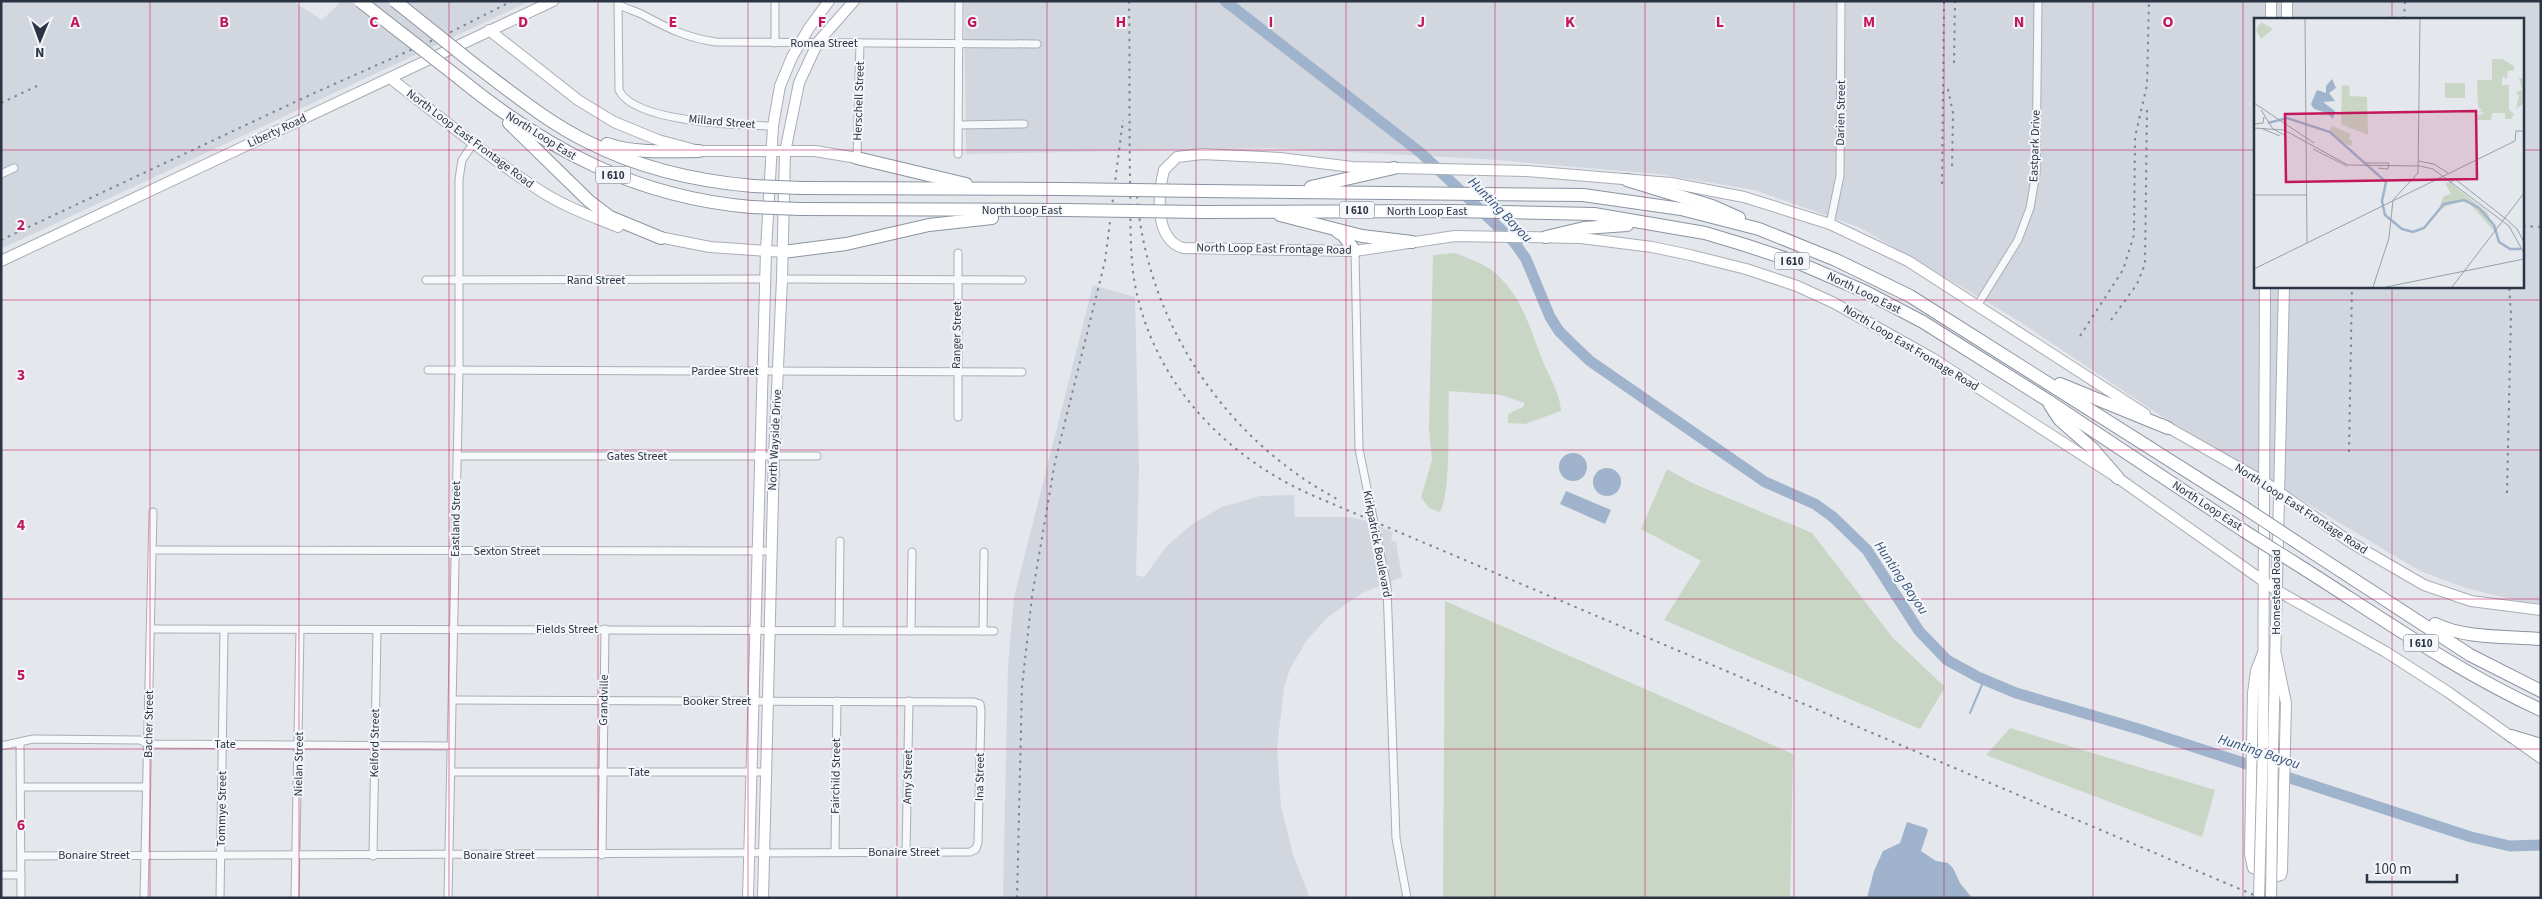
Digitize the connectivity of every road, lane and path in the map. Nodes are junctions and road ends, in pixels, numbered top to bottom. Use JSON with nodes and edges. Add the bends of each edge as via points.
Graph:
{"nodes":[{"id":1,"x":360,"y":1,"type":"edge"},
{"id":2,"x":395,"y":1,"type":"edge"},
{"id":3,"x":553,"y":1,"type":"edge"},
{"id":4,"x":775,"y":1,"type":"edge"},
{"id":5,"x":829,"y":1,"type":"edge"},
{"id":6,"x":854,"y":1,"type":"edge"},
{"id":7,"x":959,"y":1,"type":"edge"},
{"id":8,"x":1841,"y":1,"type":"edge"},
{"id":9,"x":2038,"y":1,"type":"edge"},
{"id":10,"x":2271,"y":1,"type":"edge"},
{"id":11,"x":2287,"y":1,"type":"edge"},
{"id":12,"x":619,"y":3,"type":"edge"},
{"id":13,"x":2271,"y":18,"type":"edge"},
{"id":14,"x":2287,"y":18,"type":"edge"},
{"id":15,"x":490,"y":30,"type":"junction"},
{"id":16,"x":818,"y":42,"type":"junction"},
{"id":17,"x":775,"y":43,"type":"junction"},
{"id":18,"x":860,"y":43,"type":"junction"},
{"id":19,"x":799,"y":44,"type":"junction"},
{"id":20,"x":958,"y":44,"type":"junction"},
{"id":21,"x":1037,"y":44,"type":"dead end"},
{"id":22,"x":390,"y":78,"type":"junction"},
{"id":23,"x":490,"y":104,"type":"junction"},
{"id":24,"x":557,"y":124,"type":"junction"},
{"id":25,"x":1024,"y":124,"type":"dead end"},
{"id":26,"x":959,"y":125,"type":"junction"},
{"id":27,"x":773,"y":126,"type":"junction"},
{"id":28,"x":473,"y":144,"type":"junction"},
{"id":29,"x":699,"y":151,"type":"junction"},
{"id":30,"x":772,"y":151,"type":"junction"},
{"id":31,"x":785,"y":152,"type":"junction"},
{"id":32,"x":958,"y":154,"type":"dead end"},
{"id":33,"x":857,"y":158,"type":"junction"},
{"id":34,"x":14,"y":168,"type":"dead end"},
{"id":35,"x":1394,"y":168,"type":"junction"},
{"id":36,"x":1,"y":174,"type":"edge"},
{"id":37,"x":1626,"y":180,"type":"junction"},
{"id":38,"x":985,"y":188,"type":"junction"},
{"id":39,"x":1287,"y":192,"type":"junction"},
{"id":40,"x":1262,"y":210,"type":"junction"},
{"id":41,"x":1013,"y":211,"type":"junction"},
{"id":42,"x":1654,"y":224,"type":"junction"},
{"id":43,"x":1830,"y":224,"type":"junction"},
{"id":44,"x":1331,"y":229,"type":"junction"},
{"id":45,"x":1758,"y":229,"type":"junction"},
{"id":46,"x":1546,"y":237,"type":"junction"},
{"id":47,"x":661,"y":238,"type":"junction"},
{"id":48,"x":1412,"y":242,"type":"junction"},
{"id":49,"x":766,"y":251,"type":"junction"},
{"id":50,"x":1355,"y":251,"type":"junction"},
{"id":51,"x":783,"y":252,"type":"junction"},
{"id":52,"x":958,"y":253,"type":"dead end"},
{"id":53,"x":1,"y":261,"type":"edge"},
{"id":54,"x":766,"y":279,"type":"junction"},
{"id":55,"x":782,"y":279,"type":"junction"},
{"id":56,"x":426,"y":280,"type":"dead end"},
{"id":57,"x":459,"y":280,"type":"junction"},
{"id":58,"x":958,"y":280,"type":"junction"},
{"id":59,"x":1022,"y":280,"type":"dead end"},
{"id":60,"x":2265,"y":288,"type":"edge"},
{"id":61,"x":2284,"y":288,"type":"edge"},
{"id":62,"x":1977,"y":306,"type":"junction"},
{"id":63,"x":2266,"y":349,"type":"junction"},
{"id":64,"x":2284,"y":350,"type":"junction"},
{"id":65,"x":428,"y":370,"type":"dead end"},
{"id":66,"x":459,"y":370,"type":"junction"},
{"id":67,"x":763,"y":371,"type":"junction"},
{"id":68,"x":779,"y":371,"type":"junction"},
{"id":69,"x":957,"y":371,"type":"junction"},
{"id":70,"x":2030,"y":371,"type":"junction"},
{"id":71,"x":1022,"y":372,"type":"dead end"},
{"id":72,"x":2047,"y":400,"type":"junction"},
{"id":73,"x":958,"y":417,"type":"dead end"},
{"id":74,"x":2168,"y":428,"type":"junction"},
{"id":75,"x":458,"y":456,"type":"junction"},
{"id":76,"x":762,"y":456,"type":"junction"},
{"id":77,"x":774,"y":456,"type":"junction"},
{"id":78,"x":817,"y":456,"type":"dead end"},
{"id":79,"x":2118,"y":478,"type":"junction"},
{"id":80,"x":2266,"y":483,"type":"junction"},
{"id":81,"x":2279,"y":492,"type":"junction"},
{"id":82,"x":154,"y":512,"type":"dead end"},
{"id":83,"x":840,"y":541,"type":"dead end"},
{"id":84,"x":153,"y":550,"type":"junction"},
{"id":85,"x":456,"y":551,"type":"junction"},
{"id":86,"x":771,"y":551,"type":"junction"},
{"id":87,"x":759,"y":552,"type":"junction"},
{"id":88,"x":912,"y":552,"type":"dead end"},
{"id":89,"x":984,"y":552,"type":"dead end"},
{"id":90,"x":2264,"y":581,"type":"junction"},
{"id":91,"x":2276,"y":590,"type":"junction"},
{"id":92,"x":2397,"y":606,"type":"junction"},
{"id":93,"x":2538,"y":611,"type":"edge"},
{"id":94,"x":151,"y":629,"type":"junction"},
{"id":95,"x":605,"y":629,"type":"junction"},
{"id":96,"x":224,"y":630,"type":"junction"},
{"id":97,"x":300,"y":630,"type":"junction"},
{"id":98,"x":377,"y":630,"type":"junction"},
{"id":99,"x":453,"y":630,"type":"junction"},
{"id":100,"x":839,"y":630,"type":"junction"},
{"id":101,"x":770,"y":631,"type":"junction"},
{"id":102,"x":911,"y":631,"type":"junction"},
{"id":103,"x":983,"y":631,"type":"junction"},
{"id":104,"x":994,"y":631,"type":"dead end"},
{"id":105,"x":757,"y":632,"type":"junction"},
{"id":106,"x":2541,"y":639,"type":"edge"},
{"id":107,"x":2263,"y":653,"type":"junction"},
{"id":108,"x":2276,"y":655,"type":"junction"},
{"id":109,"x":2541,"y":691,"type":"edge"},
{"id":110,"x":453,"y":700,"type":"junction"},
{"id":111,"x":604,"y":701,"type":"junction"},
{"id":112,"x":755,"y":701,"type":"junction"},
{"id":113,"x":768,"y":701,"type":"junction"},
{"id":114,"x":837,"y":701,"type":"junction"},
{"id":115,"x":910,"y":701,"type":"junction"},
{"id":116,"x":980,"y":704,"type":"joint"},
{"id":117,"x":2541,"y":710,"type":"edge"},
{"id":118,"x":2511,"y":736,"type":"junction"},
{"id":119,"x":20,"y":743,"type":"junction"},
{"id":120,"x":148,"y":744,"type":"junction"},
{"id":121,"x":223,"y":744,"type":"junction"},
{"id":122,"x":299,"y":744,"type":"junction"},
{"id":123,"x":375,"y":745,"type":"junction"},
{"id":124,"x":2541,"y":745,"type":"edge"},
{"id":125,"x":1,"y":746,"type":"edge"},
{"id":126,"x":451,"y":746,"type":"junction"},
{"id":127,"x":2268,"y":748,"type":"junction"},
{"id":128,"x":2541,"y":758,"type":"edge"},
{"id":129,"x":452,"y":772,"type":"junction"},
{"id":130,"x":603,"y":772,"type":"junction"},
{"id":131,"x":750,"y":772,"type":"junction"},
{"id":132,"x":766,"y":772,"type":"junction"},
{"id":133,"x":21,"y":787,"type":"junction"},
{"id":134,"x":147,"y":787,"type":"junction"},
{"id":135,"x":976,"y":849,"type":"joint"},
{"id":136,"x":834,"y":851,"type":"junction"},
{"id":137,"x":764,"y":852,"type":"junction"},
{"id":138,"x":906,"y":852,"type":"junction"},
{"id":139,"x":749,"y":854,"type":"junction"},
{"id":140,"x":144,"y":855,"type":"junction"},
{"id":141,"x":602,"y":855,"type":"junction"},
{"id":142,"x":21,"y":856,"type":"junction"},
{"id":143,"x":221,"y":856,"type":"junction"},
{"id":144,"x":296,"y":856,"type":"junction"},
{"id":145,"x":373,"y":856,"type":"junction"},
{"id":146,"x":449,"y":856,"type":"junction"},
{"id":147,"x":1,"y":875,"type":"edge"},
{"id":148,"x":21,"y":875,"type":"junction"},
{"id":149,"x":21,"y":898,"type":"edge"},
{"id":150,"x":144,"y":898,"type":"edge"},
{"id":151,"x":220,"y":898,"type":"edge"},
{"id":152,"x":296,"y":898,"type":"edge"},
{"id":153,"x":448,"y":898,"type":"edge"},
{"id":154,"x":748,"y":898,"type":"edge"},
{"id":155,"x":763,"y":898,"type":"edge"},
{"id":156,"x":1407,"y":898,"type":"edge"},
{"id":157,"x":2259,"y":898,"type":"edge"},
{"id":158,"x":2271,"y":898,"type":"edge"}],
"edges":[{"from":1,"to":23,"type":"highway","name":"North Loop East","number":"I 610","bridge":true},
{"from":2,"to":24,"type":"highway","name":"North Loop East","number":"I 610","bridge":true,"via":[[475,65]]},
{"from":3,"to":15,"type":"main road","name":"Liberty Road"},
{"from":4,"to":17,"type":"street"},
{"from":5,"to":19,"type":"main road","name":"North Wayside Drive"},
{"from":6,"to":16,"type":"main road","name":"North Wayside Drive"},
{"from":7,"to":20,"type":"street"},
{"from":8,"to":43,"type":"street","name":"Darien Street","via":[[1840,176]]},
{"from":9,"to":62,"type":"street","name":"Eastpark Drive","via":[[2036,173],[2030,208],[2018,240]]},
{"from":10,"to":13,"type":"main road"},
{"from":11,"to":14,"type":"main road"},
{"from":12,"to":17,"type":"street","name":"Romea Street","via":[[632,13],[642,14],[668,30],[692,39]]},
{"from":12,"to":27,"type":"street","name":"Millard Street","via":[[619,90],[626,100],[654,112],[694,122]]},
{"from":15,"to":22,"type":"main road","name":"Liberty Road"},
{"from":15,"to":29,"type":"main road","via":[[578,100],[614,122],[658,140]]},
{"from":16,"to":18,"type":"street","name":"Romea Street"},
{"from":16,"to":19,"type":"street","name":"Romea Street"},
{"from":16,"to":31,"type":"main road","name":"North Wayside Drive","via":[[799,83]]},
{"from":17,"to":19,"type":"street","name":"Romea Street"},
{"from":18,"to":20,"type":"street","name":"Romea Street"},
{"from":18,"to":33,"type":"street","name":"Herschell Street"},
{"from":19,"to":27,"type":"main road","name":"North Wayside Drive","via":[[780,86]]},
{"from":20,"to":21,"type":"street","name":"Romea Street"},
{"from":20,"to":26,"type":"street"},
{"from":22,"to":28,"type":"main road","name":"North Loop East Frontage Road"},
{"from":22,"to":53,"type":"main road","name":"Liberty Road"},
{"from":23,"to":41,"type":"highway","name":"North Loop East","number":"I 610","bridge":true,"via":[[547,143],[610,174],[693,199],[751,207],[800,209]]},
{"from":23,"to":47,"type":"highway","via":[[589,201],[610,217]]},
{"from":24,"to":29,"type":"highway","via":[[619,148]]},
{"from":24,"to":38,"type":"highway","name":"North Loop East","number":"I 610","bridge":true,"via":[[587,142],[643,165],[696,179],[801,188]]},
{"from":25,"to":26,"type":"street"},
{"from":26,"to":32,"type":"street"},
{"from":27,"to":30,"type":"main road","name":"North Wayside Drive"},
{"from":28,"to":47,"type":"main road","name":"North Loop East Frontage Road","via":[[538,190],[573,209],[623,229]]},
{"from":28,"to":57,"type":"street","name":"Eastland Street","via":[[462,160],[459,179]]},
{"from":29,"to":30,"type":"main road"},
{"from":30,"to":31,"type":"main road"},
{"from":30,"to":49,"type":"main road","name":"North Wayside Drive"},
{"from":31,"to":33,"type":"main road","via":[[815,151]]},
{"from":31,"to":51,"type":"main road","name":"North Wayside Drive"},
{"from":33,"to":38,"type":"highway"},
{"from":34,"to":36,"type":"street"},
{"from":35,"to":37,"type":"main road","name":"North Loop East Frontage Road","via":[[1453,167]]},
{"from":35,"to":39,"type":"highway"},
{"from":35,"to":50,"type":"main road","name":"North Loop East Frontage Road","via":[[1202,154],[1177,157],[1164,170],[1161,224],[1165,235],[1177,246]]},
{"from":37,"to":43,"type":"main road","name":"North Loop East Frontage Road","via":[[1718,191]]},
{"from":37,"to":45,"type":"highway","via":[[1724,210]]},
{"from":38,"to":39,"type":"highway","name":"North Loop East","number":"I 610","bridge":true},
{"from":39,"to":45,"type":"highway","name":"North Loop East","number":"I 610","via":[[1583,195],[1681,209]]},
{"from":40,"to":41,"type":"highway","name":"North Loop East","number":"I 610","bridge":true},
{"from":40,"to":42,"type":"highway","name":"North Loop East","number":"I 610","via":[[1594,214]]},
{"from":40,"to":44,"type":"highway"},
{"from":41,"to":51,"type":"highway","via":[[993,218],[929,225],[846,244]]},
{"from":42,"to":46,"type":"highway","via":[[1584,228]]},
{"from":42,"to":72,"type":"highway","name":"North Loop East","number":"I 610","via":[[1705,233],[1745,245],[1799,263],[1866,292],[1923,322]]},
{"from":43,"to":62,"type":"main road","name":"North Loop East Frontage Road","via":[[1908,261]]},
{"from":44,"to":48,"type":"highway"},
{"from":44,"to":50,"type":"highway","via":[[1343,235]]},
{"from":45,"to":70,"type":"highway","name":"North Loop East","number":"I 610","via":[[1836,260],[1910,296]]},
{"from":46,"to":48,"type":"main road","name":"North Loop East Frontage Road","via":[[1455,236]]},
{"from":46,"to":79,"type":"main road","name":"North Loop East Frontage Road","via":[[1662,249],[1746,269],[1797,286],[1932,358]]},
{"from":47,"to":49,"type":"main road","name":"North Loop East Frontage Road","via":[[710,247]]},
{"from":48,"to":50,"type":"main road","name":"North Loop East Frontage Road"},
{"from":49,"to":51,"type":"main road","name":"North Loop East Frontage Road"},
{"from":49,"to":54,"type":"main road","name":"North Wayside Drive"},
{"from":50,"to":156,"type":"street","name":"Kirkpatrick Boulevard","via":[[1360,449],[1387,587],[1396,838]]},
{"from":51,"to":55,"type":"main road","name":"North Wayside Drive"},
{"from":52,"to":58,"type":"street","name":"Ranger Street"},
{"from":54,"to":57,"type":"street","name":"Rand Street"},
{"from":54,"to":67,"type":"main road","name":"North Wayside Drive"},
{"from":55,"to":58,"type":"street"},
{"from":55,"to":68,"type":"main road","name":"North Wayside Drive"},
{"from":56,"to":57,"type":"street","name":"Rand Street"},
{"from":57,"to":66,"type":"street","name":"Eastland Street"},
{"from":58,"to":59,"type":"street"},
{"from":58,"to":69,"type":"street","name":"Ranger Street"},
{"from":60,"to":63,"type":"main road","name":"Homestead Road"},
{"from":61,"to":64,"type":"main road","name":"Homestead Road"},
{"from":62,"to":74,"type":"main road","name":"North Loop East Frontage Road"},
{"from":63,"to":64,"type":"main road"},
{"from":63,"to":80,"type":"main road","name":"Homestead Road"},
{"from":64,"to":81,"type":"main road","name":"Homestead Road"},
{"from":65,"to":66,"type":"street","name":"Pardee Street"},
{"from":66,"to":67,"type":"street","name":"Pardee Street"},
{"from":66,"to":75,"type":"street","name":"Eastland Street"},
{"from":67,"to":68,"type":"street","name":"Pardee Street"},
{"from":67,"to":76,"type":"main road","name":"North Wayside Drive"},
{"from":68,"to":69,"type":"street","name":"Pardee Street"},
{"from":68,"to":77,"type":"main road","name":"North Wayside Drive"},
{"from":69,"to":71,"type":"street","name":"Pardee Street"},
{"from":69,"to":73,"type":"street","name":"Ranger Street"},
{"from":70,"to":74,"type":"highway"},
{"from":70,"to":92,"type":"highway","name":"North Loop East","number":"I 610","bridge":true},
{"from":72,"to":79,"type":"highway","via":[[2060,420],[2093,449]]},
{"from":72,"to":117,"type":"highway","name":"North Loop East","number":"I 610","bridge":true,"via":[[2455,665]]},
{"from":74,"to":80,"type":"main road","name":"North Loop East Frontage Road"},
{"from":75,"to":76,"type":"street","name":"Gates Street"},
{"from":75,"to":85,"type":"street","name":"Eastland Street"},
{"from":76,"to":77,"type":"street","name":"Gates Street"},
{"from":76,"to":87,"type":"main road","name":"North Wayside Drive"},
{"from":77,"to":78,"type":"street","name":"Gates Street"},
{"from":77,"to":86,"type":"main road","name":"North Wayside Drive"},
{"from":79,"to":90,"type":"main road","name":"North Loop East Frontage Road"},
{"from":80,"to":81,"type":"main road","name":"North Loop East Frontage Road"},
{"from":80,"to":90,"type":"main road","name":"Homestead Road"},
{"from":81,"to":91,"type":"main road","name":"Homestead Road"},
{"from":81,"to":93,"type":"main road","name":"North Loop East Frontage Road","via":[[2350,542],[2424,584],[2471,601]]},
{"from":82,"to":84,"type":"street","name":"Bacher Street"},
{"from":83,"to":100,"type":"street"},
{"from":84,"to":85,"type":"street","name":"Sexton Street"},
{"from":84,"to":94,"type":"street","name":"Bacher Street"},
{"from":85,"to":87,"type":"street","name":"Sexton Street"},
{"from":85,"to":99,"type":"street","name":"Eastland Street"},
{"from":86,"to":87,"type":"street","name":"Sexton Street"},
{"from":86,"to":101,"type":"main road","name":"North Wayside Drive"},
{"from":87,"to":105,"type":"main road","name":"North Wayside Drive"},
{"from":88,"to":102,"type":"street"},
{"from":89,"to":103,"type":"street"},
{"from":90,"to":91,"type":"main road","name":"North Loop East Frontage Road"},
{"from":90,"to":107,"type":"main road","name":"Homestead Road"},
{"from":91,"to":108,"type":"main road","name":"Homestead Road"},
{"from":91,"to":118,"type":"main road","name":"North Loop East Frontage Road","via":[[2386,652]]},
{"from":92,"to":106,"type":"highway","via":[[2445,629],[2468,634]]},
{"from":92,"to":109,"type":"highway","name":"North Loop East","number":"I 610","via":[[2470,655]]},
{"from":94,"to":96,"type":"street","name":"Fields Street"},
{"from":94,"to":120,"type":"street","name":"Bacher Street"},
{"from":95,"to":99,"type":"street","name":"Fields Street"},
{"from":95,"to":105,"type":"street","name":"Fields Street"},
{"from":95,"to":111,"type":"street","name":"Grandville"},
{"from":96,"to":97,"type":"street","name":"Fields Street"},
{"from":96,"to":121,"type":"street","name":"Tommye Street"},
{"from":97,"to":98,"type":"street","name":"Fields Street"},
{"from":97,"to":122,"type":"street","name":"Nielan Street"},
{"from":98,"to":99,"type":"street","name":"Fields Street"},
{"from":98,"to":123,"type":"street","name":"Kelford Street"},
{"from":99,"to":110,"type":"street","name":"Eastland Street"},
{"from":100,"to":101,"type":"street","name":"Fields Street"},
{"from":100,"to":102,"type":"street","name":"Fields Street"},
{"from":101,"to":105,"type":"street","name":"Fields Street"},
{"from":101,"to":113,"type":"main road","name":"North Wayside Drive"},
{"from":102,"to":103,"type":"street","name":"Fields Street"},
{"from":103,"to":104,"type":"street","name":"Fields Street"},
{"from":105,"to":112,"type":"main road","name":"North Wayside Drive"},
{"from":107,"to":108,"type":"main road","via":[[2254,680],[2251,863],[2257,871],[2274,877],[2282,875],[2286,692]]},
{"from":107,"to":127,"type":"main road","name":"Homestead Road"},
{"from":108,"to":127,"type":"main road","name":"Homestead Road"},
{"from":110,"to":111,"type":"street","name":"Booker Street"},
{"from":110,"to":126,"type":"street","name":"Eastland Street"},
{"from":111,"to":112,"type":"street","name":"Booker Street"},
{"from":111,"to":130,"type":"street","name":"Grandville"},
{"from":112,"to":113,"type":"street","name":"Booker Street"},
{"from":112,"to":131,"type":"main road","name":"North Wayside Drive"},
{"from":113,"to":114,"type":"street","name":"Booker Street"},
{"from":113,"to":132,"type":"main road","name":"North Wayside Drive"},
{"from":114,"to":115,"type":"street","name":"Booker Street"},
{"from":114,"to":136,"type":"street","name":"Fairchild Street"},
{"from":115,"to":116,"type":"street","name":"Booker Street"},
{"from":115,"to":138,"type":"street","name":"Amy Street"},
{"from":116,"to":135,"type":"street","name":"Ina Street"},
{"from":118,"to":124,"type":"highway"},
{"from":118,"to":128,"type":"main road","name":"North Loop East Frontage Road"},
{"from":119,"to":120,"type":"street","name":"Tate","via":[[33,739],[140,740]]},
{"from":119,"to":125,"type":"street","name":"Tate"},
{"from":119,"to":133,"type":"street"},
{"from":120,"to":121,"type":"street","name":"Tate"},
{"from":120,"to":134,"type":"street","name":"Bacher Street"},
{"from":121,"to":122,"type":"street","name":"Tate"},
{"from":121,"to":143,"type":"street","name":"Tommye Street"},
{"from":122,"to":123,"type":"street","name":"Tate"},
{"from":122,"to":144,"type":"street","name":"Nielan Street"},
{"from":123,"to":126,"type":"street","name":"Tate"},
{"from":123,"to":145,"type":"street","name":"Kelford Street"},
{"from":126,"to":129,"type":"street","name":"Eastland Street"},
{"from":127,"to":157,"type":"main road","name":"Homestead Road","bridge":true},
{"from":127,"to":158,"type":"main road","name":"Homestead Road","bridge":true},
{"from":129,"to":130,"type":"street","name":"Tate"},
{"from":129,"to":146,"type":"street","name":"Eastland Street"},
{"from":130,"to":131,"type":"street","name":"Tate"},
{"from":130,"to":141,"type":"street","name":"Grandville"},
{"from":131,"to":132,"type":"street","name":"Tate"},
{"from":131,"to":139,"type":"main road","name":"North Wayside Drive"},
{"from":132,"to":137,"type":"main road","name":"North Wayside Drive"},
{"from":133,"to":134,"type":"street"},
{"from":133,"to":142,"type":"street"},
{"from":134,"to":140,"type":"street","name":"Bacher Street"},
{"from":135,"to":138,"type":"street","name":"Bonaire Street","via":[[970,852]]},
{"from":136,"to":137,"type":"street","name":"Bonaire Street"},
{"from":136,"to":138,"type":"street","name":"Bonaire Street"},
{"from":137,"to":139,"type":"street","name":"Bonaire Street"},
{"from":137,"to":155,"type":"main road","name":"North Wayside Drive"},
{"from":139,"to":141,"type":"street","name":"Bonaire Street"},
{"from":139,"to":154,"type":"main road","name":"North Wayside Drive"},
{"from":140,"to":142,"type":"street","name":"Bonaire Street"},
{"from":140,"to":143,"type":"street","name":"Bonaire Street"},
{"from":140,"to":150,"type":"street","name":"Bacher Street"},
{"from":141,"to":146,"type":"street","name":"Bonaire Street"},
{"from":142,"to":148,"type":"street"},
{"from":143,"to":144,"type":"street","name":"Bonaire Street"},
{"from":143,"to":151,"type":"street","name":"Tommye Street"},
{"from":144,"to":145,"type":"street","name":"Bonaire Street"},
{"from":144,"to":152,"type":"street","name":"Nielan Street"},
{"from":145,"to":146,"type":"street","name":"Bonaire Street"},
{"from":146,"to":153,"type":"street","name":"Eastland Street"},
{"from":147,"to":148,"type":"street"},
{"from":148,"to":149,"type":"street"}]}
